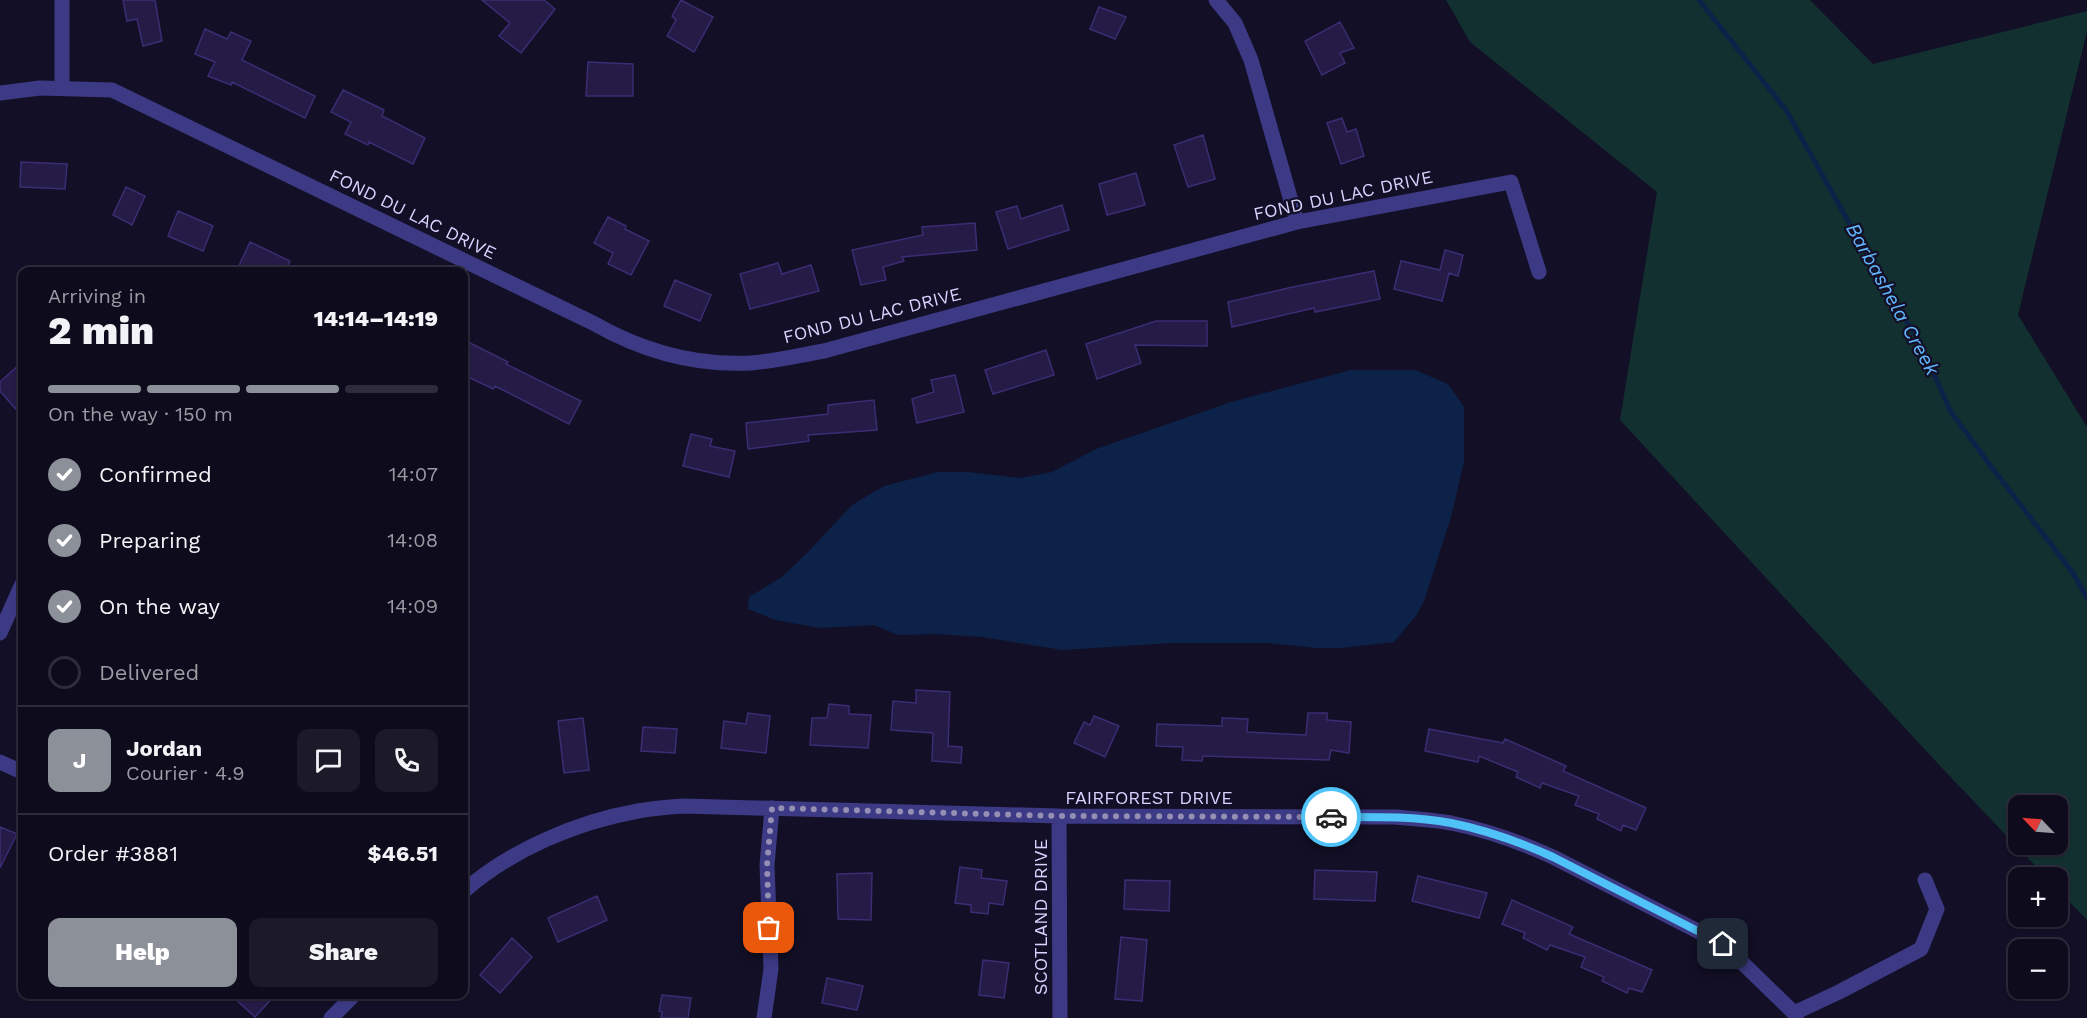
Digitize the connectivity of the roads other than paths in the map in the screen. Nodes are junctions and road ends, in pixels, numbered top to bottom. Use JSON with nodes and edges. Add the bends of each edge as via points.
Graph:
{"nodes":[{"id":1,"x":62,"y":0,"type":"edge"},
{"id":2,"x":1216,"y":0,"type":"edge"},
{"id":3,"x":62,"y":88,"type":"junction"},
{"id":4,"x":0,"y":93,"type":"edge"},
{"id":5,"x":1296,"y":222,"type":"junction"},
{"id":6,"x":1539,"y":272,"type":"dead end"},
{"id":7,"x":18,"y":593,"type":"edge"},
{"id":8,"x":0,"y":633,"type":"edge"},
{"id":9,"x":0,"y":762,"type":"edge"},
{"id":10,"x":18,"y":770,"type":"edge"},
{"id":11,"x":772,"y":808,"type":"junction"},
{"id":12,"x":1059,"y":816,"type":"junction"},
{"id":13,"x":1925,"y":880,"type":"dead end"},
{"id":14,"x":468,"y":888,"type":"edge"},
{"id":15,"x":350,"y":999,"type":"edge"},
{"id":16,"x":1795,"y":1015,"type":"edge"},
{"id":17,"x":331,"y":1018,"type":"edge"},
{"id":18,"x":764,"y":1018,"type":"edge"},
{"id":19,"x":1060,"y":1018,"type":"edge"}],
"edges":[{"from":1,"to":3,"type":"street"},
{"from":2,"to":5,"type":"street","via":[[1235,23],[1251,60]]},
{"from":3,"to":4,"type":"street","name":"FOND DU LAC DRIVE"},
{"from":3,"to":5,"type":"street","name":"FOND DU LAC DRIVE","via":[[112,90],[616,336],[667,356],[694,361],[753,363],[824,351]]},
{"from":5,"to":6,"type":"street","name":"FOND DU LAC DRIVE","via":[[1511,182]]},
{"from":7,"to":8,"type":"street"},
{"from":9,"to":10,"type":"street"},
{"from":11,"to":12,"type":"street","name":"FAIRFOREST DRIVE"},
{"from":11,"to":14,"type":"street","name":"FAIRFOREST DRIVE","via":[[684,806],[638,811],[585,824],[511,858]]},
{"from":11,"to":18,"type":"street","via":[[767,865],[771,969]]},
{"from":12,"to":16,"type":"street","name":"FAIRFOREST DRIVE","via":[[1396,817],[1476,829],[1553,857],[1723,944]]},
{"from":12,"to":19,"type":"street","name":"SCOTLAND DRIVE"},
{"from":13,"to":16,"type":"street","via":[[1937,909],[1921,949]]},
{"from":15,"to":17,"type":"street"}]}
